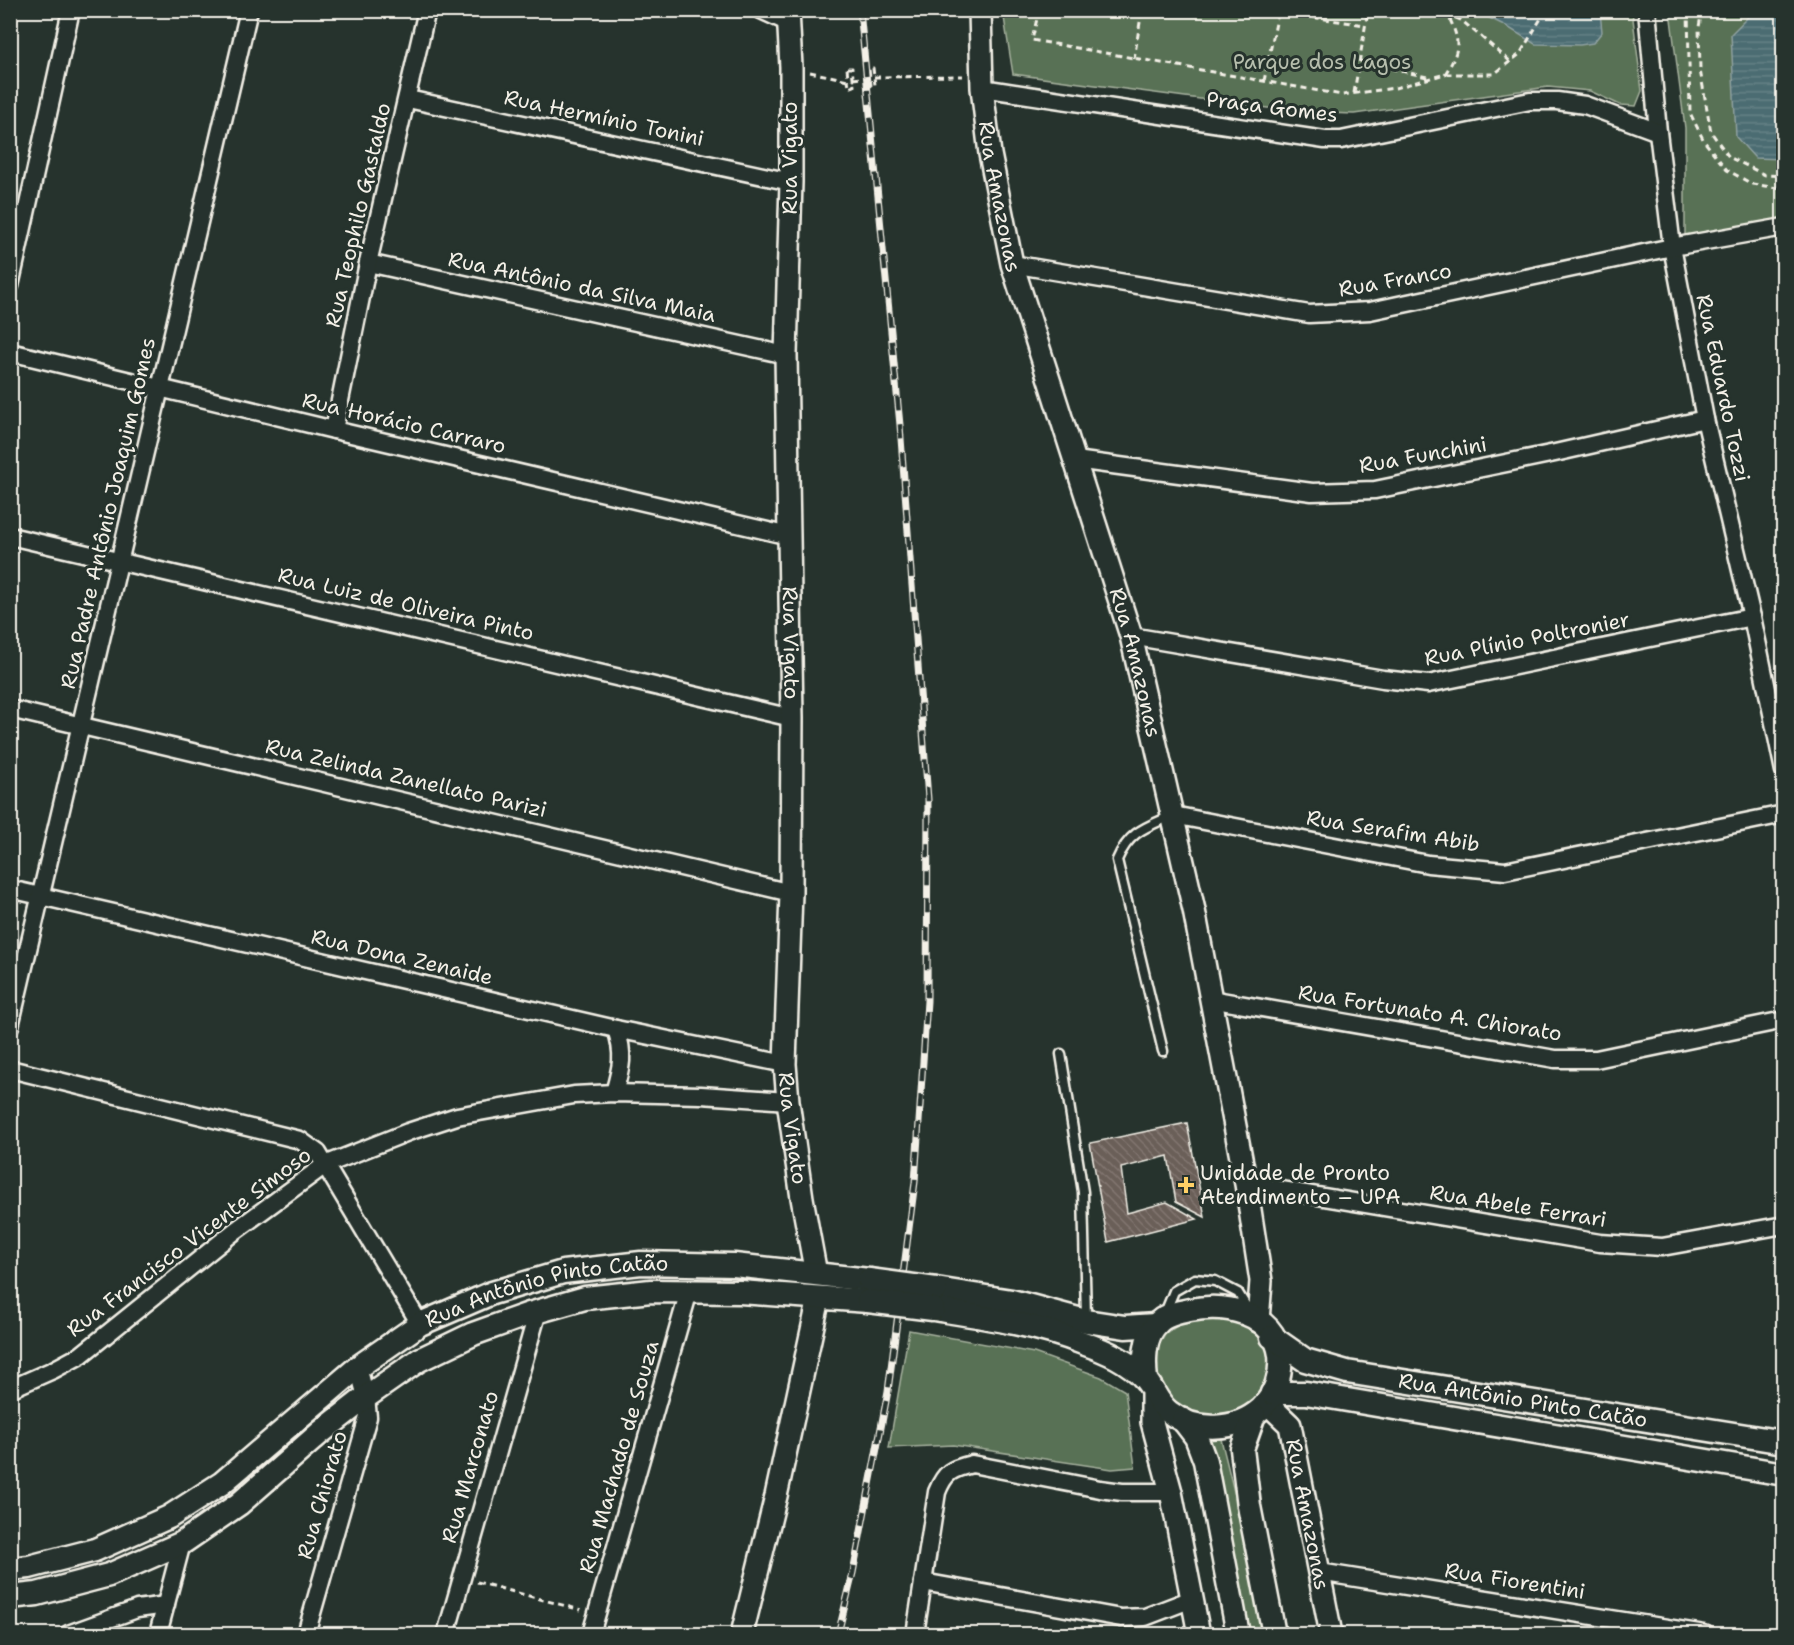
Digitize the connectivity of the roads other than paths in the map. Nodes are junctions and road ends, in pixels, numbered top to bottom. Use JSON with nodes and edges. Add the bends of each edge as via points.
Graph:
{"nodes":[{"id":1,"x":71,"y":10,"type":"edge"},
{"id":2,"x":249,"y":10,"type":"edge"},
{"id":3,"x":427,"y":10,"type":"edge"},
{"id":4,"x":761,"y":10,"type":"edge"},
{"id":5,"x":980,"y":10,"type":"edge"},
{"id":6,"x":1647,"y":10,"type":"edge"},
{"id":7,"x":789,"y":17,"type":"edge"},
{"id":8,"x":982,"y":82,"type":"junction"},
{"id":9,"x":408,"y":99,"type":"junction"},
{"id":10,"x":1658,"y":132,"type":"junction"},
{"id":11,"x":791,"y":182,"type":"junction"},
{"id":12,"x":1784,"y":227,"type":"edge"},
{"id":13,"x":1672,"y":247,"type":"junction"},
{"id":14,"x":368,"y":263,"type":"junction"},
{"id":15,"x":1012,"y":264,"type":"junction"},
{"id":16,"x":10,"y":286,"type":"edge"},
{"id":17,"x":10,"y":352,"type":"edge"},
{"id":18,"x":786,"y":355,"type":"junction"},
{"id":19,"x":161,"y":387,"type":"junction"},
{"id":20,"x":1705,"y":419,"type":"junction"},
{"id":21,"x":334,"y":430,"type":"junction"},
{"id":22,"x":1075,"y":460,"type":"junction"},
{"id":23,"x":10,"y":536,"type":"edge"},
{"id":24,"x":789,"y":536,"type":"junction"},
{"id":25,"x":120,"y":560,"type":"junction"},
{"id":26,"x":1752,"y":617,"type":"junction"},
{"id":27,"x":1131,"y":636,"type":"junction"},
{"id":28,"x":10,"y":709,"type":"edge"},
{"id":29,"x":792,"y":718,"type":"junction"},
{"id":30,"x":82,"y":724,"type":"junction"},
{"id":31,"x":1784,"y":771,"type":"edge"},
{"id":32,"x":1784,"y":814,"type":"edge"},
{"id":33,"x":1173,"y":815,"type":"junction"},
{"id":34,"x":10,"y":889,"type":"edge"},
{"id":35,"x":791,"y":893,"type":"junction"},
{"id":36,"x":41,"y":896,"type":"junction"},
{"id":37,"x":1210,"y":999,"type":"junction"},
{"id":38,"x":1784,"y":1020,"type":"edge"},
{"id":39,"x":10,"y":1026,"type":"edge"},
{"id":40,"x":616,"y":1029,"type":"junction"},
{"id":41,"x":1163,"y":1051,"type":"dead end"},
{"id":42,"x":1061,"y":1053,"type":"dead end"},
{"id":43,"x":785,"y":1064,"type":"junction"},
{"id":44,"x":10,"y":1069,"type":"edge"},
{"id":45,"x":614,"y":1093,"type":"junction"},
{"id":46,"x":788,"y":1101,"type":"junction"},
{"id":47,"x":326,"y":1165,"type":"junction"},
{"id":48,"x":1246,"y":1184,"type":"junction"},
{"id":49,"x":1784,"y":1225,"type":"edge"},
{"id":50,"x":816,"y":1274,"type":"junction"},
{"id":51,"x":868,"y":1290,"type":"junction"},
{"id":52,"x":689,"y":1291,"type":"junction"},
{"id":53,"x":819,"y":1298,"type":"junction"},
{"id":54,"x":934,"y":1299,"type":"junction"},
{"id":55,"x":538,"y":1311,"type":"junction"},
{"id":56,"x":1086,"y":1322,"type":"junction"},
{"id":57,"x":1159,"y":1322,"type":"junction"},
{"id":58,"x":420,"y":1324,"type":"junction"},
{"id":59,"x":1261,"y":1325,"type":"junction"},
{"id":60,"x":358,"y":1367,"type":"junction"},
{"id":61,"x":1149,"y":1385,"type":"junction"},
{"id":62,"x":10,"y":1389,"type":"edge"},
{"id":63,"x":366,"y":1397,"type":"junction"},
{"id":64,"x":1264,"y":1404,"type":"junction"},
{"id":65,"x":1176,"y":1416,"type":"junction"},
{"id":66,"x":1784,"y":1442,"type":"edge"},
{"id":67,"x":1158,"y":1445,"type":"junction"},
{"id":68,"x":1784,"y":1474,"type":"edge"},
{"id":69,"x":1171,"y":1491,"type":"junction"},
{"id":70,"x":182,"y":1543,"type":"junction"},
{"id":71,"x":10,"y":1569,"type":"edge"},
{"id":72,"x":1319,"y":1572,"type":"junction"},
{"id":73,"x":923,"y":1582,"type":"junction"},
{"id":74,"x":10,"y":1597,"type":"edge"},
{"id":75,"x":1192,"y":1599,"type":"junction"},
{"id":76,"x":166,"y":1605,"type":"junction"},
{"id":77,"x":68,"y":1635,"type":"edge"},
{"id":78,"x":158,"y":1635,"type":"edge"},
{"id":79,"x":306,"y":1635,"type":"edge"},
{"id":80,"x":446,"y":1635,"type":"edge"},
{"id":81,"x":591,"y":1635,"type":"edge"},
{"id":82,"x":742,"y":1635,"type":"edge"},
{"id":83,"x":915,"y":1635,"type":"edge"},
{"id":84,"x":1199,"y":1635,"type":"edge"},
{"id":85,"x":1238,"y":1635,"type":"edge"},
{"id":86,"x":1274,"y":1635,"type":"edge"},
{"id":87,"x":1331,"y":1635,"type":"edge"},
{"id":88,"x":1705,"y":1635,"type":"edge"}],
"edges":[{"from":1,"to":16,"type":"street"},
{"from":2,"to":19,"type":"street","name":"Rua Padre Antônio Joaquim Gomes"},
{"from":3,"to":9,"type":"street","name":"Rua Teophilo Gastaldo"},
{"from":4,"to":7,"type":"street"},
{"from":5,"to":8,"type":"street","name":"Rua Amazonas"},
{"from":6,"to":10,"type":"street","name":"Rua Eduardo Tozzi"},
{"from":7,"to":11,"type":"street","name":"Rua Vigato"},
{"from":8,"to":10,"type":"street","name":"Praça Gomes","via":[[1325,140],[1341,140],[1530,100],[1585,105]]},
{"from":8,"to":15,"type":"street","name":"Rua Amazonas","via":[[990,154]]},
{"from":9,"to":11,"type":"street","name":"Rua Hermínio Tonini"},
{"from":9,"to":14,"type":"street","name":"Rua Teophilo Gastaldo"},
{"from":10,"to":13,"type":"street","name":"Rua Eduardo Tozzi"},
{"from":11,"to":18,"type":"street","name":"Rua Vigato"},
{"from":12,"to":13,"type":"street","name":"Rua Franco"},
{"from":13,"to":15,"type":"street","name":"Rua Franco","via":[[1370,311],[1309,314]]},
{"from":13,"to":20,"type":"street","name":"Rua Eduardo Tozzi"},
{"from":14,"to":18,"type":"street","name":"Rua Antônio da Silva Maia"},
{"from":14,"to":21,"type":"street","name":"Rua Teophilo Gastaldo"},
{"from":15,"to":22,"type":"street","name":"Rua Amazonas"},
{"from":17,"to":19,"type":"street","name":"Rua Horácio Carraro"},
{"from":18,"to":24,"type":"street","name":"Rua Vigato"},
{"from":19,"to":21,"type":"street","name":"Rua Horácio Carraro"},
{"from":19,"to":25,"type":"street","name":"Rua Padre Antônio Joaquim Gomes"},
{"from":20,"to":22,"type":"street","name":"Rua Funchini","via":[[1375,490],[1312,492]]},
{"from":20,"to":26,"type":"street","name":"Rua Eduardo Tozzi"},
{"from":21,"to":24,"type":"street","name":"Rua Horácio Carraro"},
{"from":22,"to":27,"type":"street","name":"Rua Amazonas"},
{"from":23,"to":25,"type":"street","name":"Rua Luiz de Oliveira Pinto"},
{"from":24,"to":29,"type":"street","name":"Rua Vigato"},
{"from":25,"to":29,"type":"street","name":"Rua Luiz de Oliveira Pinto"},
{"from":25,"to":30,"type":"street","name":"Rua Padre Antônio Joaquim Gomes"},
{"from":26,"to":27,"type":"street","name":"Rua Plínio Poltronier","via":[[1428,684]]},
{"from":26,"to":31,"type":"street","name":"Rua Eduardo Tozzi"},
{"from":27,"to":33,"type":"street","name":"Rua Amazonas"},
{"from":28,"to":30,"type":"street","name":"Rua Zelinda Zanellato Parizi"},
{"from":29,"to":35,"type":"street","name":"Rua Vigato"},
{"from":30,"to":35,"type":"street","name":"Rua Zelinda Zanellato Parizi"},
{"from":30,"to":36,"type":"street","name":"Rua Padre Antônio Joaquim Gomes"},
{"from":32,"to":33,"type":"street","name":"Rua Serafim Abib","via":[[1505,871],[1428,864]]},
{"from":33,"to":37,"type":"street","name":"Rua Amazonas"},
{"from":33,"to":41,"type":"lane","via":[[1137,831],[1123,846],[1117,860]]},
{"from":34,"to":36,"type":"street","name":"Rua Dona Zenaide"},
{"from":35,"to":43,"type":"street","name":"Rua Vigato"},
{"from":36,"to":39,"type":"street","name":"Rua Padre Antônio Joaquim Gomes"},
{"from":36,"to":40,"type":"street","name":"Rua Dona Zenaide"},
{"from":37,"to":38,"type":"street","name":"Rua Fortunato A. Chiorato","via":[[1555,1059],[1596,1059]]},
{"from":37,"to":48,"type":"street","name":"Rua Amazonas"},
{"from":40,"to":43,"type":"street","name":"Rua Dona Zenaide"},
{"from":40,"to":45,"type":"street","via":[[622,1058]]},
{"from":42,"to":56,"type":"lane","via":[[1083,1192]]},
{"from":43,"to":46,"type":"street","name":"Rua Vigato"},
{"from":44,"to":47,"type":"street","via":[[300,1140],[318,1153]]},
{"from":45,"to":46,"type":"street","name":"Rua Francisco Vicente Simoso"},
{"from":45,"to":47,"type":"street","name":"Rua Francisco Vicente Simoso","via":[[574,1095],[457,1116]]},
{"from":46,"to":50,"type":"street","name":"Rua Vigato"},
{"from":47,"to":58,"type":"street"},
{"from":47,"to":62,"type":"street","name":"Rua Francisco Vicente Simoso","via":[[235,1231],[81,1354]]},
{"from":48,"to":49,"type":"street","name":"Rua Abele Ferrari","via":[[1600,1243],[1662,1247]]},
{"from":48,"to":59,"type":"street","name":"Rua Amazonas","via":[[1261,1281]]},
{"from":50,"to":51,"type":"main road","name":"Rua Antônio Pinto Catão"},
{"from":50,"to":58,"type":"main road","name":"Rua Antônio Pinto Catão","via":[[734,1265],[641,1263],[563,1272],[492,1293]]},
{"from":51,"to":53,"type":"main road","name":"Rua Antônio Pinto Catão"},
{"from":51,"to":54,"type":"main road","name":"Rua Antônio Pinto Catão","bridge":true},
{"from":52,"to":53,"type":"main road","name":"Rua Antônio Pinto Catão"},
{"from":52,"to":55,"type":"main road","name":"Rua Antônio Pinto Catão","via":[[585,1298]]},
{"from":52,"to":81,"type":"street","name":"Rua Machado de Souza"},
{"from":53,"to":82,"type":"street"},
{"from":54,"to":56,"type":"main road","name":"Rua Antônio Pinto Catão","via":[[1012,1301]]},
{"from":54,"to":61,"type":"main road","name":"Rua Antônio Pinto Catão","via":[[1082,1342],[1120,1358]]},
{"from":55,"to":63,"type":"main road","name":"Rua Antônio Pinto Catão","via":[[473,1334],[419,1360]]},
{"from":55,"to":80,"type":"street","name":"Rua Marconato"},
{"from":56,"to":57,"type":"main road","name":"Rua Antônio Pinto Catão","via":[[1125,1327]]},
{"from":57,"to":59,"type":"main road","via":[[1178,1312],[1228,1308]]},
{"from":57,"to":61,"type":"main road","via":[[1148,1339],[1143,1361]]},
{"from":58,"to":60,"type":"main road","name":"Rua Antônio Pinto Catão"},
{"from":59,"to":64,"type":"main road","via":[[1280,1353],[1280,1370]]},
{"from":59,"to":66,"type":"main road","name":"Rua Antônio Pinto Catão","via":[[1305,1360],[1347,1372]]},
{"from":60,"to":63,"type":"street","name":"Rua Chiorato"},
{"from":60,"to":71,"type":"main road","name":"Rua Antônio Pinto Catão","via":[[222,1483],[170,1517],[95,1550]]},
{"from":61,"to":65,"type":"main road","via":[[1157,1400]]},
{"from":61,"to":67,"type":"street"},
{"from":63,"to":70,"type":"main road","name":"Rua Antônio Pinto Catão","via":[[239,1504]]},
{"from":63,"to":79,"type":"street","name":"Rua Chiorato","via":[[368,1417]]},
{"from":64,"to":65,"type":"main road","via":[[1241,1422],[1224,1426],[1199,1426]]},
{"from":64,"to":68,"type":"main road","name":"Rua Antônio Pinto Catão","via":[[1306,1393]]},
{"from":64,"to":72,"type":"street","name":"Rua Amazonas","via":[[1290,1425]]},
{"from":64,"to":86,"type":"main road","via":[[1242,1449]]},
{"from":65,"to":67,"type":"street"},
{"from":65,"to":85,"type":"main road","via":[[1196,1437],[1205,1461]]},
{"from":67,"to":69,"type":"street"},
{"from":69,"to":73,"type":"street","via":[[1122,1492],[972,1464],[957,1468],[944,1476],[937,1492]]},
{"from":69,"to":75,"type":"street"},
{"from":70,"to":74,"type":"main road","name":"Rua Antônio Pinto Catão","via":[[110,1575]]},
{"from":70,"to":76,"type":"street"},
{"from":72,"to":87,"type":"street","name":"Rua Amazonas"},
{"from":72,"to":88,"type":"street","name":"Rua Fiorentini"},
{"from":73,"to":75,"type":"street","via":[[1121,1618],[1145,1617]]},
{"from":73,"to":83,"type":"street"},
{"from":75,"to":84,"type":"street"},
{"from":76,"to":77,"type":"street","via":[[137,1609]]},
{"from":76,"to":78,"type":"street"}]}
